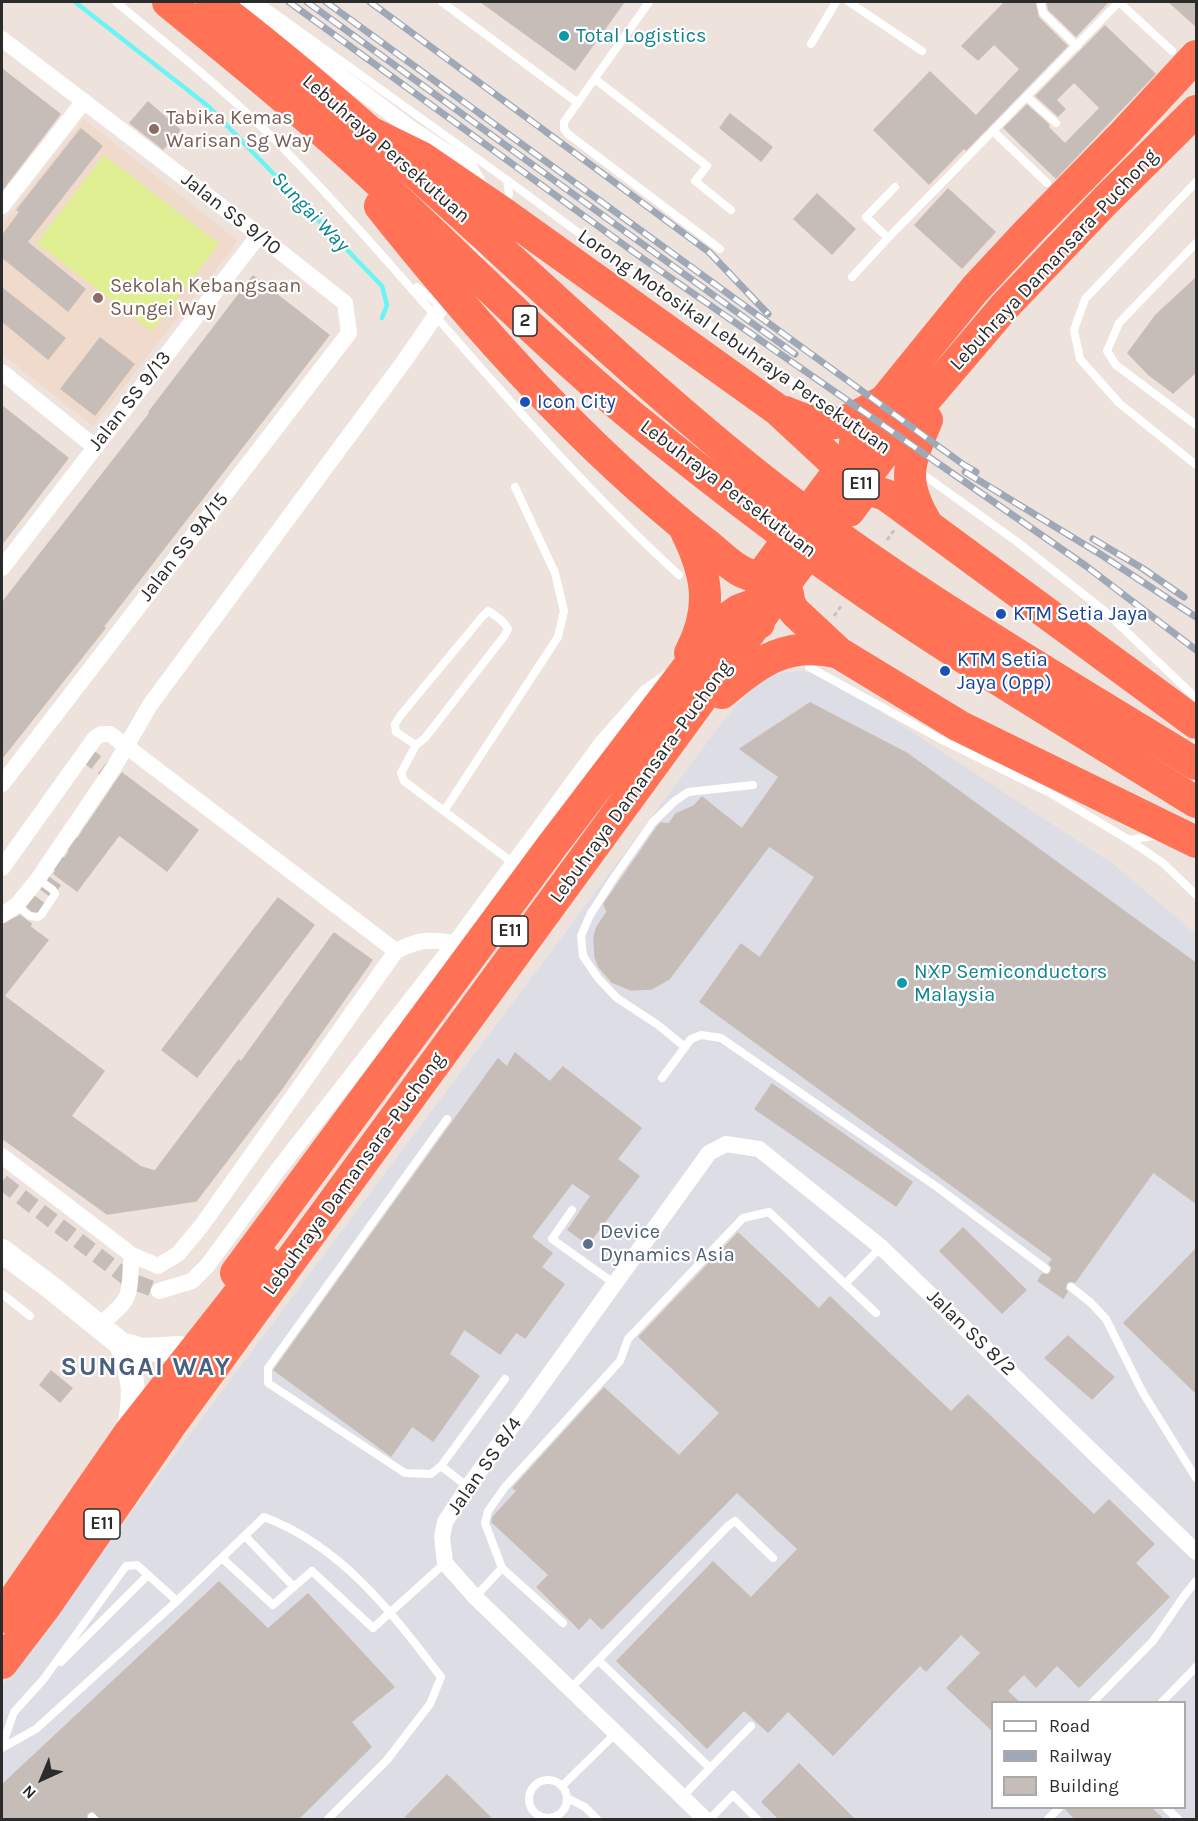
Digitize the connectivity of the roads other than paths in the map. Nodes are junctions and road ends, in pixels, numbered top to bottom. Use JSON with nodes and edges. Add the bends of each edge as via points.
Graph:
{"nodes":[{"id":1,"x":116,"y":2,"type":"edge"},
{"id":2,"x":168,"y":2,"type":"edge"},
{"id":3,"x":212,"y":2,"type":"edge"},
{"id":4,"x":243,"y":2,"type":"edge"},
{"id":5,"x":260,"y":2,"type":"edge"},
{"id":6,"x":442,"y":2,"type":"edge"},
{"id":7,"x":649,"y":2,"type":"edge"},
{"id":8,"x":836,"y":2,"type":"edge"},
{"id":9,"x":849,"y":2,"type":"edge"},
{"id":10,"x":1119,"y":2,"type":"edge"},
{"id":11,"x":1041,"y":4,"type":"dead end"},
{"id":12,"x":2,"y":39,"type":"edge"},
{"id":13,"x":811,"y":45,"type":"dead end"},
{"id":14,"x":1077,"y":46,"type":"junction"},
{"id":15,"x":922,"y":51,"type":"dead end"},
{"id":16,"x":1184,"y":53,"type":"edge"},
{"id":17,"x":595,"y":79,"type":"junction"},
{"id":18,"x":1197,"y":87,"type":"edge"},
{"id":19,"x":1026,"y":97,"type":"junction"},
{"id":20,"x":84,"y":101,"type":"junction"},
{"id":21,"x":578,"y":103,"type":"junction"},
{"id":22,"x":1197,"y":111,"type":"edge"},
{"id":23,"x":310,"y":119,"type":"junction"},
{"id":24,"x":1056,"y":123,"type":"dead end"},
{"id":25,"x":993,"y":131,"type":"junction"},
{"id":26,"x":370,"y":132,"type":"junction"},
{"id":27,"x":1197,"y":135,"type":"edge"},
{"id":28,"x":507,"y":180,"type":"junction"},
{"id":29,"x":1197,"y":182,"type":"edge"},
{"id":30,"x":1047,"y":183,"type":"dead end"},
{"id":31,"x":894,"y":187,"type":"dead end"},
{"id":32,"x":2,"y":206,"type":"edge"},
{"id":33,"x":731,"y":210,"type":"dead end"},
{"id":34,"x":503,"y":213,"type":"junction"},
{"id":35,"x":259,"y":235,"type":"junction"},
{"id":36,"x":888,"y":238,"type":"junction"},
{"id":37,"x":1197,"y":243,"type":"edge"},
{"id":38,"x":720,"y":249,"type":"dead end"},
{"id":39,"x":398,"y":271,"type":"junction"},
{"id":40,"x":852,"y":277,"type":"dead end"},
{"id":41,"x":345,"y":303,"type":"joint"},
{"id":42,"x":450,"y":313,"type":"dead end"},
{"id":43,"x":2,"y":372,"type":"edge"},
{"id":44,"x":887,"y":397,"type":"junction"},
{"id":45,"x":778,"y":410,"type":"junction"},
{"id":46,"x":929,"y":417,"type":"junction"},
{"id":47,"x":1197,"y":425,"type":"edge"},
{"id":48,"x":870,"y":437,"type":"dead end"},
{"id":49,"x":879,"y":444,"type":"dead end"},
{"id":50,"x":95,"y":447,"type":"junction"},
{"id":51,"x":1197,"y":465,"type":"edge"},
{"id":52,"x":847,"y":476,"type":"junction"},
{"id":53,"x":515,"y":487,"type":"dead end"},
{"id":54,"x":684,"y":525,"type":"junction"},
{"id":55,"x":928,"y":525,"type":"junction"},
{"id":56,"x":2,"y":568,"type":"edge"},
{"id":57,"x":679,"y":575,"type":"dead end"},
{"id":58,"x":768,"y":590,"type":"junction"},
{"id":59,"x":839,"y":653,"type":"junction"},
{"id":60,"x":808,"y":667,"type":"dead end"},
{"id":61,"x":681,"y":668,"type":"junction"},
{"id":62,"x":722,"y":693,"type":"junction"},
{"id":63,"x":1197,"y":698,"type":"edge"},
{"id":64,"x":662,"y":703,"type":"junction"},
{"id":65,"x":1197,"y":723,"type":"edge"},
{"id":66,"x":416,"y":745,"type":"junction"},
{"id":67,"x":1197,"y":764,"type":"edge"},
{"id":68,"x":2,"y":784,"type":"edge"},
{"id":69,"x":753,"y":786,"type":"dead end"},
{"id":70,"x":1075,"y":793,"type":"junction"},
{"id":71,"x":1197,"y":802,"type":"edge"},
{"id":72,"x":444,"y":811,"type":"junction"},
{"id":73,"x":1162,"y":834,"type":"junction"},
{"id":74,"x":1129,"y":840,"type":"junction"},
{"id":75,"x":1197,"y":843,"type":"edge"},
{"id":76,"x":1197,"y":860,"type":"edge"},
{"id":77,"x":513,"y":863,"type":"junction"},
{"id":78,"x":2,"y":868,"type":"edge"},
{"id":79,"x":38,"y":879,"type":"junction"},
{"id":80,"x":1197,"y":895,"type":"edge"},
{"id":81,"x":17,"y":905,"type":"junction"},
{"id":82,"x":2,"y":915,"type":"edge"},
{"id":83,"x":455,"y":943,"type":"junction"},
{"id":84,"x":396,"y":951,"type":"junction"},
{"id":85,"x":685,"y":1047,"type":"junction"},
{"id":86,"x":662,"y":1078,"type":"dead end"},
{"id":87,"x":447,"y":1119,"type":"dead end"},
{"id":88,"x":726,"y":1144,"type":"joint"},
{"id":89,"x":2,"y":1156,"type":"edge"},
{"id":90,"x":317,"y":1209,"type":"junction"},
{"id":91,"x":572,"y":1210,"type":"dead end"},
{"id":92,"x":881,"y":1247,"type":"junction"},
{"id":93,"x":2,"y":1251,"type":"edge"},
{"id":94,"x":131,"y":1263,"type":"junction"},
{"id":95,"x":1046,"y":1269,"type":"dead end"},
{"id":96,"x":615,"y":1284,"type":"junction"},
{"id":97,"x":845,"y":1284,"type":"junction"},
{"id":98,"x":1071,"y":1287,"type":"dead end"},
{"id":99,"x":159,"y":1291,"type":"tunnel mouth"},
{"id":100,"x":2,"y":1294,"type":"edge"},
{"id":101,"x":876,"y":1313,"type":"dead end"},
{"id":102,"x":30,"y":1316,"type":"dead end"},
{"id":103,"x":107,"y":1320,"type":"junction"},
{"id":104,"x":121,"y":1344,"type":"junction"},
{"id":105,"x":180,"y":1348,"type":"junction"},
{"id":106,"x":505,"y":1378,"type":"dead end"},
{"id":107,"x":162,"y":1413,"type":"junction"},
{"id":108,"x":128,"y":1435,"type":"junction"},
{"id":109,"x":441,"y":1466,"type":"junction"},
{"id":110,"x":1197,"y":1478,"type":"edge"},
{"id":111,"x":468,"y":1487,"type":"junction"},
{"id":112,"x":244,"y":1536,"type":"junction"},
{"id":113,"x":1194,"y":1545,"type":"edge"},
{"id":114,"x":222,"y":1558,"type":"junction"},
{"id":115,"x":773,"y":1558,"type":"dead end"},
{"id":116,"x":445,"y":1563,"type":"junction"},
{"id":117,"x":502,"y":1568,"type":"junction"},
{"id":118,"x":148,"y":1575,"type":"junction"},
{"id":119,"x":1197,"y":1581,"type":"edge"},
{"id":120,"x":294,"y":1587,"type":"junction"},
{"id":121,"x":475,"y":1597,"type":"junction"},
{"id":122,"x":177,"y":1601,"type":"junction"},
{"id":123,"x":392,"y":1612,"type":"junction"},
{"id":124,"x":2,"y":1617,"type":"edge"},
{"id":125,"x":563,"y":1623,"type":"dead end"},
{"id":126,"x":598,"y":1660,"type":"junction"},
{"id":127,"x":2,"y":1663,"type":"edge"},
{"id":128,"x":1197,"y":1667,"type":"edge"},
{"id":129,"x":43,"y":1680,"type":"junction"},
{"id":130,"x":570,"y":1689,"type":"junction"},
{"id":131,"x":1094,"y":1701,"type":"edge"},
{"id":132,"x":1163,"y":1701,"type":"edge"},
{"id":133,"x":751,"y":1726,"type":"dead end"},
{"id":134,"x":616,"y":1733,"type":"junction"},
{"id":135,"x":2,"y":1747,"type":"edge"},
{"id":136,"x":710,"y":1768,"type":"junction"},
{"id":137,"x":562,"y":1786,"type":"junction"},
{"id":138,"x":682,"y":1797,"type":"junction"},
{"id":139,"x":567,"y":1798,"type":"junction"},
{"id":140,"x":1058,"y":1809,"type":"edge"},
{"id":141,"x":1167,"y":1809,"type":"edge"},
{"id":142,"x":548,"y":1819,"type":"edge"},
{"id":143,"x":327,"y":1820,"type":"edge"},
{"id":144,"x":598,"y":1820,"type":"edge"},
{"id":145,"x":707,"y":1820,"type":"edge"},
{"id":146,"x":758,"y":1820,"type":"edge"},
{"id":147,"x":1047,"y":1820,"type":"edge"},
{"id":148,"x":1179,"y":1820,"type":"edge"}],
"edges":[{"from":1,"to":39,"type":"lane","via":[[279,144]]},
{"from":2,"to":23,"type":"highway","name":"Lebuhraya Persekutuan","number":"2"},
{"from":3,"to":26,"type":"highway","name":"Lebuhraya Persekutuan","number":"2"},
{"from":4,"to":79,"type":"street","via":[[410,128],[469,167],[484,192],[487,217],[478,248],[460,280],[150,705],[114,767]]},
{"from":5,"to":28,"type":"lane","name":"Lorong Motosikal Lebuhraya Persekutuan"},
{"from":6,"to":21,"type":"lane"},
{"from":7,"to":17,"type":"lane"},
{"from":8,"to":13,"type":"lane"},
{"from":9,"to":15,"type":"lane"},
{"from":10,"to":14,"type":"lane"},
{"from":10,"to":16,"type":"lane"},
{"from":11,"to":14,"type":"lane","via":[[1043,13]]},
{"from":12,"to":20,"type":"street","name":"Jalan SS 9/10"},
{"from":14,"to":19,"type":"lane"},
{"from":16,"to":44,"type":"highway","via":[[1121,137],[975,289]]},
{"from":17,"to":21,"type":"lane"},
{"from":17,"to":33,"type":"lane","via":[[707,166],[695,181]]},
{"from":18,"to":90,"type":"highway","name":"Lebuhraya Damansara–Puchong","number":"E11","via":[[1093,186],[998,288],[876,432]]},
{"from":19,"to":24,"type":"lane"},
{"from":19,"to":25,"type":"lane"},
{"from":20,"to":32,"type":"street"},
{"from":20,"to":35,"type":"street","name":"Jalan SS 9/10"},
{"from":21,"to":38,"type":"lane","via":[[564,122],[568,134]]},
{"from":22,"to":90,"type":"highway","name":"Lebuhraya Damansara–Puchong","number":"E11","via":[[1005,306],[914,412]]},
{"from":23,"to":54,"type":"highway","via":[[476,329],[587,440]]},
{"from":23,"to":71,"type":"highway","name":"Lebuhraya Persekutuan","number":"2","via":[[631,415],[751,510],[867,594]]},
{"from":25,"to":30,"type":"lane"},
{"from":25,"to":36,"type":"lane"},
{"from":26,"to":34,"type":"highway","via":[[421,157]]},
{"from":26,"to":67,"type":"highway","name":"Lebuhraya Persekutuan","number":"2","via":[[586,330],[785,497],[903,582]]},
{"from":27,"to":46,"type":"highway"},
{"from":28,"to":34,"type":"lane","via":[[509,194]]},
{"from":28,"to":48,"type":"lane","name":"Lorong Motosikal Lebuhraya Persekutuan","via":[[667,298]]},
{"from":29,"to":51,"type":"lane","via":[[1085,299],[1074,330],[1080,359],[1119,403]]},
{"from":31,"to":36,"type":"lane","via":[[866,216]]},
{"from":34,"to":45,"type":"highway"},
{"from":35,"to":41,"type":"street","name":"Jalan SS 9/10"},
{"from":35,"to":50,"type":"street","name":"Jalan SS 9/13"},
{"from":36,"to":40,"type":"lane"},
{"from":37,"to":47,"type":"lane","via":[[1119,323],[1107,351],[1116,365]]},
{"from":39,"to":42,"type":"lane"},
{"from":39,"to":57,"type":"lane","via":[[528,422]]},
{"from":41,"to":68,"type":"street","name":"Jalan SS 9A/15","via":[[349,333]]},
{"from":43,"to":50,"type":"street"},
{"from":44,"to":45,"type":"highway","via":[[848,421],[834,424],[804,420]]},
{"from":44,"to":52,"type":"highway","via":[[855,442]]},
{"from":45,"to":52,"type":"highway"},
{"from":46,"to":52,"type":"highway","via":[[883,465]]},
{"from":46,"to":55,"type":"highway","via":[[909,476],[916,506]]},
{"from":49,"to":63,"type":"lane","name":"Lorong Motosikal Lebuhraya Persekutuan","via":[[1016,541],[1107,613]]},
{"from":50,"to":56,"type":"street","name":"Jalan SS 9/13"},
{"from":52,"to":55,"type":"highway"},
{"from":52,"to":58,"type":"highway"},
{"from":53,"to":72,"type":"lane","via":[[555,573],[564,611],[558,638]]},
{"from":54,"to":58,"type":"highway"},
{"from":54,"to":61,"type":"highway","via":[[698,554],[705,605],[699,637]]},
{"from":55,"to":65,"type":"highway"},
{"from":58,"to":59,"type":"highway"},
{"from":58,"to":62,"type":"highway","via":[[755,640]]},
{"from":58,"to":64,"type":"highway","via":[[728,618]]},
{"from":59,"to":62,"type":"highway","via":[[811,648],[774,656]]},
{"from":59,"to":70,"type":"highway"},
{"from":60,"to":70,"type":"lane","via":[[1052,794]]},
{"from":61,"to":64,"type":"highway"},
{"from":61,"to":77,"type":"street","via":[[632,707]]},
{"from":62,"to":107,"type":"highway","via":[[458,1061],[244,1346],[195,1404]]},
{"from":64,"to":105,"type":"highway"},
{"from":66,"to":66,"type":"lane","via":[[396,732],[395,724],[488,611],[506,625],[505,635]]},
{"from":66,"to":72,"type":"lane","via":[[401,772],[404,782]]},
{"from":69,"to":85,"type":"lane","via":[[688,792],[675,801],[653,822],[615,876],[581,936],[583,956],[598,978],[617,998]]},
{"from":70,"to":73,"type":"street"},
{"from":70,"to":74,"type":"lane"},
{"from":70,"to":75,"type":"highway"},
{"from":72,"to":77,"type":"lane"},
{"from":73,"to":74,"type":"lane"},
{"from":73,"to":76,"type":"street"},
{"from":74,"to":80,"type":"lane","via":[[1163,863]]},
{"from":77,"to":83,"type":"street"},
{"from":78,"to":84,"type":"street","via":[[95,738],[110,734]]},
{"from":79,"to":81,"type":"street"},
{"from":79,"to":81,"type":"lane","via":[[55,894],[41,915],[30,916]]},
{"from":81,"to":82,"type":"street"},
{"from":83,"to":84,"type":"street","via":[[432,939]]},
{"from":83,"to":99,"type":"street","via":[[207,1266],[192,1281]]},
{"from":84,"to":94,"type":"street","via":[[178,1254],[158,1266]]},
{"from":85,"to":86,"type":"lane"},
{"from":85,"to":95,"type":"lane","via":[[701,1035],[721,1038],[937,1187]]},
{"from":87,"to":109,"type":"lane","via":[[268,1368],[268,1383],[405,1473],[431,1474]]},
{"from":88,"to":92,"type":"street","name":"Jalan SS 8/2","via":[[759,1149]]},
{"from":88,"to":96,"type":"street","name":"Jalan SS 8/4","via":[[709,1153]]},
{"from":89,"to":94,"type":"street"},
{"from":90,"to":107,"type":"highway","name":"Lebuhraya Damansara–Puchong","number":"E11"},
{"from":91,"to":96,"type":"lane","via":[[552,1239]]},
{"from":92,"to":97,"type":"lane"},
{"from":92,"to":113,"type":"street","name":"Jalan SS 8/2"},
{"from":93,"to":103,"type":"street","via":[[49,1286]]},
{"from":94,"to":103,"type":"street","via":[[124,1302]]},
{"from":96,"to":111,"type":"street","name":"Jalan SS 8/4"},
{"from":97,"to":101,"type":"lane"},
{"from":97,"to":117,"type":"lane","via":[[770,1212],[743,1218],[628,1339],[620,1361],[505,1487],[488,1511],[485,1523]]},
{"from":98,"to":110,"type":"lane","via":[[1106,1319],[1143,1393]]},
{"from":100,"to":102,"type":"lane"},
{"from":103,"to":104,"type":"street"},
{"from":104,"to":105,"type":"street","via":[[142,1350]]},
{"from":104,"to":108,"type":"street","via":[[134,1387]]},
{"from":105,"to":107,"type":"highway","via":[[159,1381]]},
{"from":106,"to":109,"type":"lane"},
{"from":107,"to":108,"type":"highway","name":"Lebuhraya Damansara–Puchong","number":"E11"},
{"from":107,"to":127,"type":"highway","name":"Lebuhraya Damansara–Puchong","number":"E11","via":[[46,1604]]},
{"from":108,"to":124,"type":"highway","name":"Lebuhraya Damansara–Puchong","number":"E11"},
{"from":109,"to":111,"type":"lane"},
{"from":111,"to":116,"type":"street","name":"Jalan SS 8/4","via":[[445,1522]]},
{"from":112,"to":114,"type":"lane"},
{"from":112,"to":120,"type":"lane"},
{"from":112,"to":123,"type":"lane","via":[[264,1517],[286,1525],[335,1557]]},
{"from":114,"to":120,"type":"lane","via":[[273,1605]]},
{"from":114,"to":122,"type":"lane"},
{"from":115,"to":126,"type":"lane","via":[[735,1521]]},
{"from":116,"to":121,"type":"street"},
{"from":116,"to":123,"type":"lane"},
{"from":117,"to":121,"type":"lane"},
{"from":117,"to":125,"type":"lane"},
{"from":118,"to":122,"type":"lane"},
{"from":118,"to":129,"type":"lane"},
{"from":118,"to":129,"type":"lane","via":[[137,1565],[126,1566]]},
{"from":119,"to":131,"type":"lane","via":[[1154,1641]]},
{"from":120,"to":123,"type":"lane","via":[[312,1571],[373,1628]]},
{"from":121,"to":130,"type":"street"},
{"from":122,"to":135,"type":"lane","via":[[36,1729]]},
{"from":123,"to":143,"type":"lane","via":[[441,1677],[430,1704],[387,1760]]},
{"from":126,"to":130,"type":"lane"},
{"from":126,"to":136,"type":"lane"},
{"from":128,"to":132,"type":"lane"},
{"from":129,"to":135,"type":"lane","via":[[14,1712]]},
{"from":130,"to":134,"type":"street"},
{"from":133,"to":136,"type":"lane"},
{"from":134,"to":137,"type":"lane"},
{"from":134,"to":138,"type":"street"},
{"from":136,"to":138,"type":"lane"},
{"from":137,"to":139,"type":"lane"},
{"from":137,"to":142,"type":"lane","via":[[556,1781],[541,1780],[530,1791],[529,1806]]},
{"from":138,"to":145,"type":"street"},
{"from":139,"to":142,"type":"lane","via":[[562,1812]]},
{"from":139,"to":144,"type":"lane","via":[[585,1807]]},
{"from":140,"to":147,"type":"lane"},
{"from":141,"to":148,"type":"lane"},
{"from":145,"to":146,"type":"lane","via":[[733,1795]]}]}
